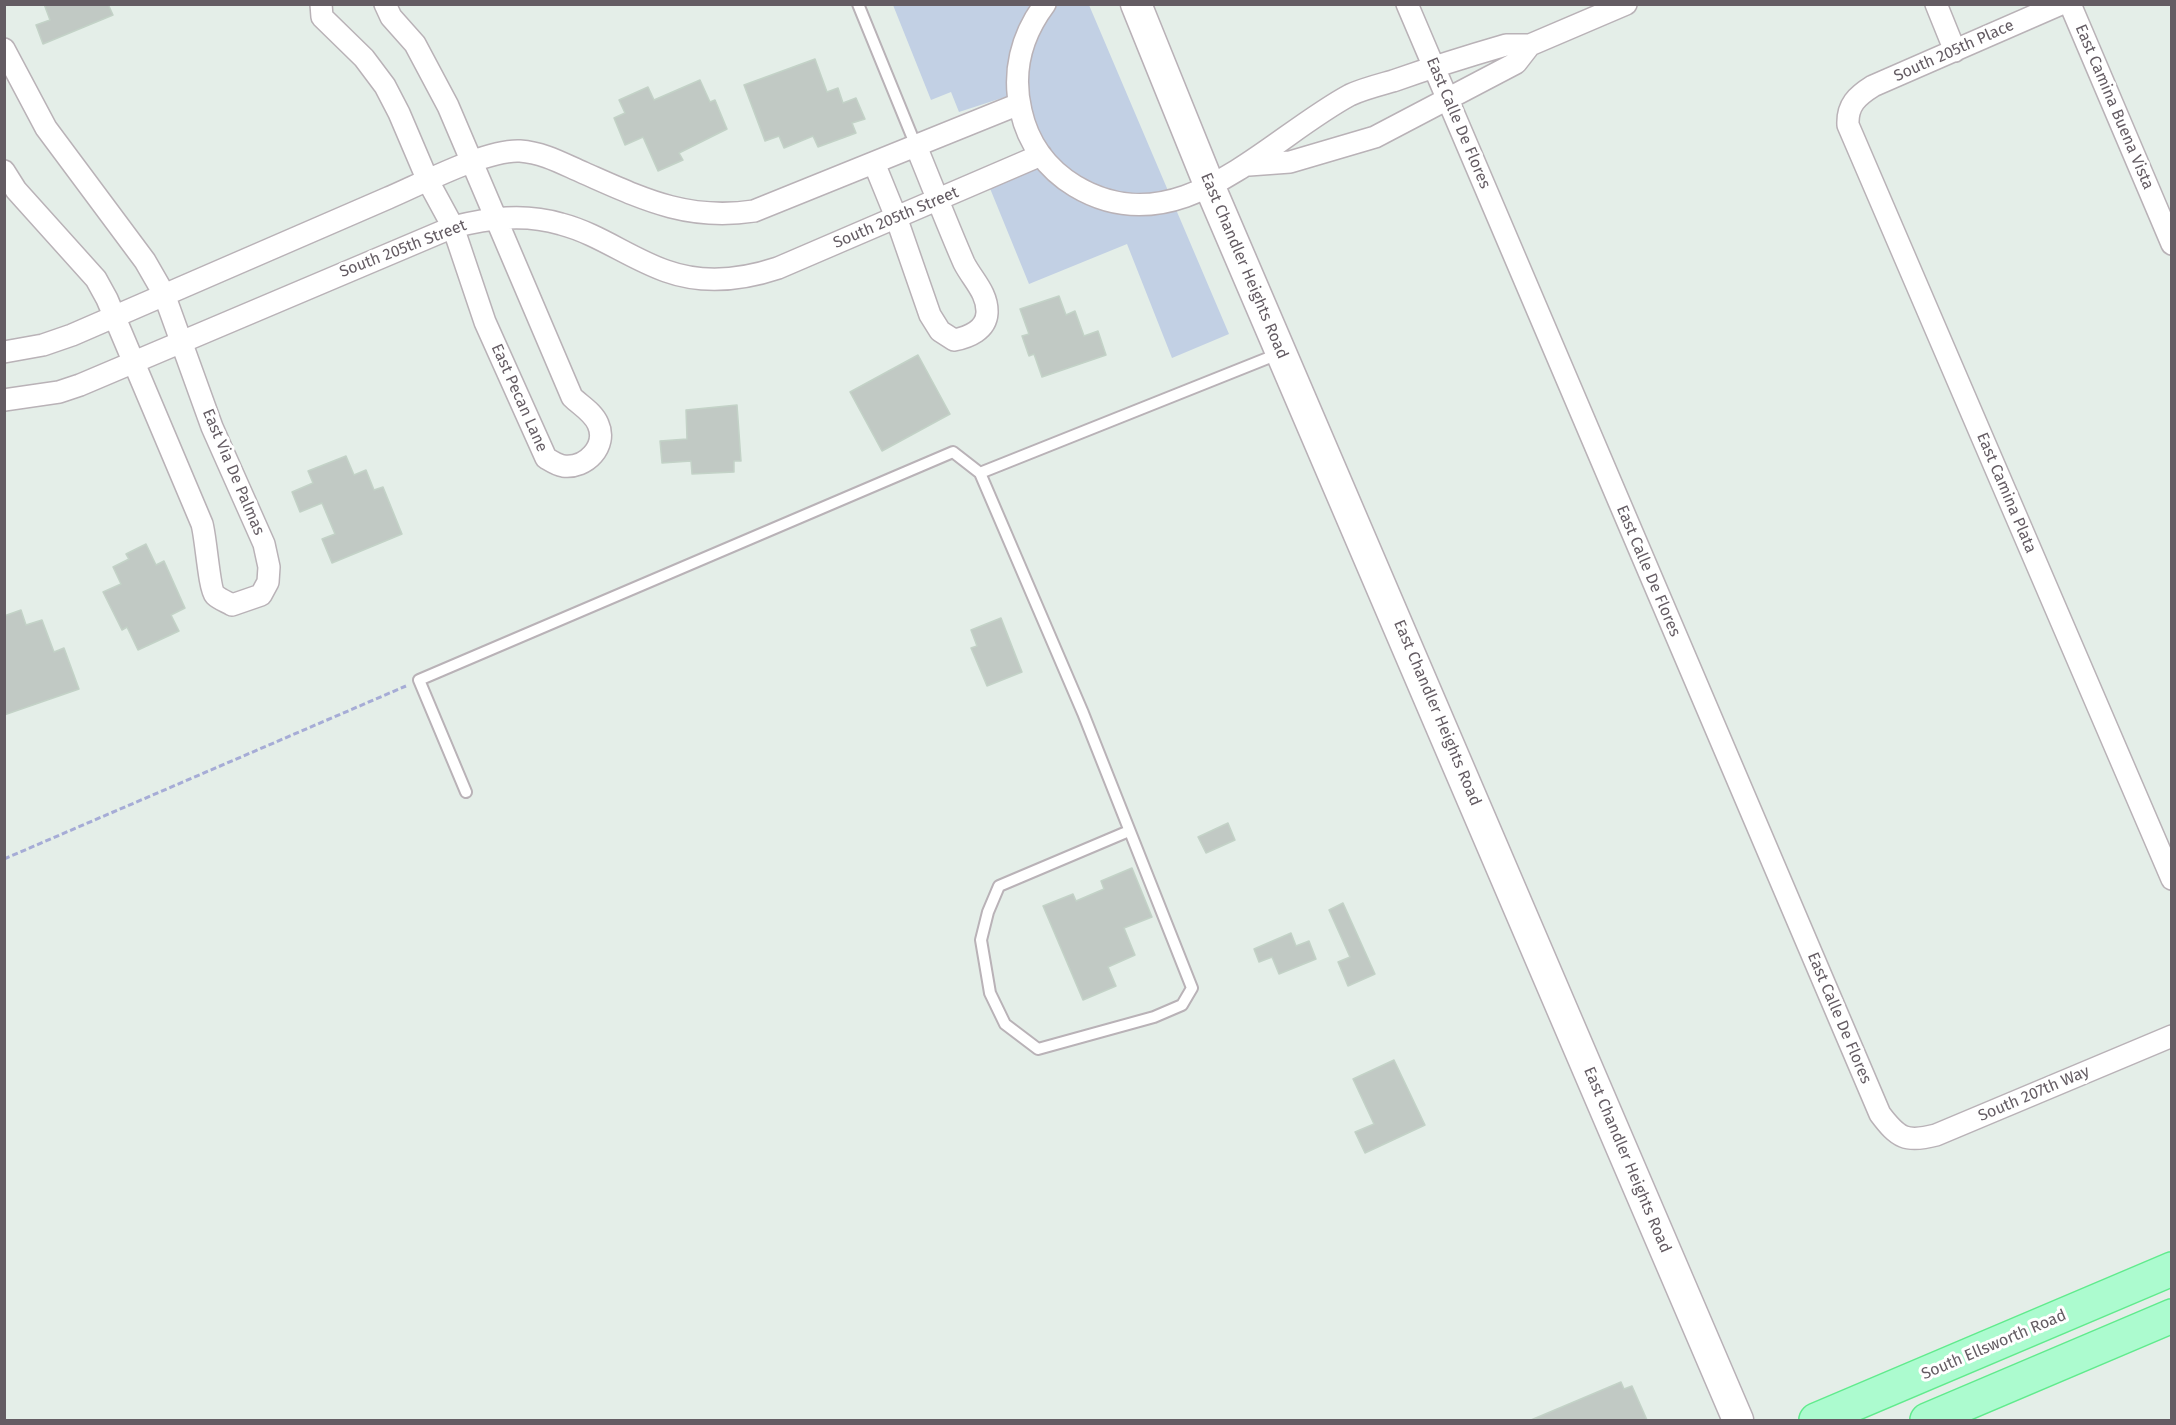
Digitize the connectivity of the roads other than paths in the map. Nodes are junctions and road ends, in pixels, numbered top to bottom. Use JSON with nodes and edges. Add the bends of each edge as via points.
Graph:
{"nodes":[{"id":1,"x":321,"y":4,"type":"edge"},
{"id":2,"x":385,"y":4,"type":"edge"},
{"id":3,"x":858,"y":4,"type":"edge"},
{"id":4,"x":1045,"y":4,"type":"edge"},
{"id":5,"x":1136,"y":4,"type":"edge"},
{"id":6,"x":1407,"y":4,"type":"edge"},
{"id":7,"x":1626,"y":4,"type":"edge"},
{"id":8,"x":1936,"y":4,"type":"edge"},
{"id":9,"x":2061,"y":4,"type":"edge"},
{"id":10,"x":2070,"y":4,"type":"edge"},
{"id":11,"x":1530,"y":45,"type":"junction"},
{"id":12,"x":4,"y":49,"type":"edge"},
{"id":13,"x":1955,"y":51,"type":"junction"},
{"id":14,"x":1434,"y":67,"type":"junction"},
{"id":15,"x":1447,"y":98,"type":"junction"},
{"id":16,"x":1019,"y":104,"type":"junction"},
{"id":17,"x":1851,"y":105,"type":"joint"},
{"id":18,"x":916,"y":146,"type":"junction"},
{"id":19,"x":1041,"y":155,"type":"junction"},
{"id":20,"x":473,"y":163,"type":"junction"},
{"id":21,"x":874,"y":163,"type":"junction"},
{"id":22,"x":1248,"y":165,"type":"junction"},
{"id":23,"x":4,"y":171,"type":"edge"},
{"id":24,"x":428,"y":181,"type":"junction"},
{"id":25,"x":1210,"y":186,"type":"junction"},
{"id":26,"x":938,"y":200,"type":"junction"},
{"id":27,"x":495,"y":217,"type":"junction"},
{"id":28,"x":896,"y":217,"type":"junction"},
{"id":29,"x":453,"y":226,"type":"junction"},
{"id":30,"x":2172,"y":244,"type":"edge"},
{"id":31,"x":164,"y":294,"type":"junction"},
{"id":32,"x":113,"y":317,"type":"junction"},
{"id":33,"x":181,"y":341,"type":"junction"},
{"id":34,"x":4,"y":352,"type":"edge"},
{"id":35,"x":1281,"y":353,"type":"junction"},
{"id":36,"x":133,"y":363,"type":"junction"},
{"id":37,"x":4,"y":400,"type":"edge"},
{"id":38,"x":980,"y":473,"type":"junction"},
{"id":39,"x":466,"y":792,"type":"dead end"},
{"id":40,"x":1129,"y":831,"type":"junction"},
{"id":41,"x":2172,"y":879,"type":"edge"},
{"id":42,"x":2172,"y":1036,"type":"edge"},
{"id":43,"x":1895,"y":1134,"type":"joint"},
{"id":44,"x":2172,"y":1269,"type":"edge"},
{"id":45,"x":2172,"y":1316,"type":"edge"},
{"id":46,"x":1738,"y":1420,"type":"edge"},
{"id":47,"x":1816,"y":1420,"type":"edge"},
{"id":48,"x":1927,"y":1420,"type":"edge"}],
"edges":[{"from":1,"to":24,"type":"street","name":"East Pecan Lane","via":[[322,17],[364,58],[385,86]]},
{"from":2,"to":20,"type":"street","name":"East Pecan Lane","via":[[419,52]]},
{"from":3,"to":18,"type":"lane"},
{"from":4,"to":16,"type":"street","via":[[1025,38],[1019,58]]},
{"from":5,"to":25,"type":"main road","name":"East Chandler Heights Road"},
{"from":6,"to":14,"type":"street","name":"East Calle De Flores"},
{"from":7,"to":11,"type":"street"},
{"from":8,"to":13,"type":"street"},
{"from":9,"to":13,"type":"street","name":"South 205th Place"},
{"from":10,"to":30,"type":"street","name":"East Camina Buena Vista"},
{"from":11,"to":14,"type":"street","via":[[1506,45]]},
{"from":11,"to":15,"type":"street","via":[[1516,63]]},
{"from":12,"to":31,"type":"street","name":"East Via De Palmas","via":[[46,128],[145,261]]},
{"from":13,"to":17,"type":"street","name":"South 205th Place","via":[[1874,87]]},
{"from":14,"to":15,"type":"street","name":"East Calle De Flores"},
{"from":14,"to":22,"type":"street","via":[[1351,95]]},
{"from":15,"to":22,"type":"street","via":[[1375,137],[1290,162]]},
{"from":15,"to":43,"type":"street","name":"East Calle De Flores","via":[[1875,1103]]},
{"from":16,"to":18,"type":"street"},
{"from":16,"to":19,"type":"street","via":[[1032,144]]},
{"from":17,"to":41,"type":"street","name":"East Camina Plata","via":[[1848,116],[1852,135]]},
{"from":18,"to":21,"type":"street"},
{"from":18,"to":26,"type":"street"},
{"from":19,"to":25,"type":"street","via":[[1062,179],[1113,202],[1155,204]]},
{"from":19,"to":26,"type":"street","name":"South 205th Street"},
{"from":20,"to":21,"type":"street","via":[[502,153],[536,153],[652,202],[679,211],[716,214],[754,211]]},
{"from":20,"to":24,"type":"street"},
{"from":20,"to":27,"type":"street","name":"East Pecan Lane"},
{"from":21,"to":28,"type":"street"},
{"from":22,"to":25,"type":"street"},
{"from":23,"to":32,"type":"street","name":"East Via De Palmas","via":[[15,190],[96,279]]},
{"from":24,"to":29,"type":"street","name":"East Pecan Lane"},
{"from":24,"to":31,"type":"street"},
{"from":25,"to":35,"type":"main road","name":"East Chandler Heights Road"},
{"from":26,"to":28,"type":"street","name":"South 205th Street"},
{"from":26,"to":28,"type":"street","via":[[965,265],[986,299],[983,326],[969,337],[954,340],[940,331],[930,315]]},
{"from":27,"to":28,"type":"street","name":"South 205th Street","via":[[560,223],[603,239],[666,271],[690,277],[735,279],[778,268]]},
{"from":27,"to":29,"type":"street","name":"South 205th Street"},
{"from":27,"to":29,"type":"street","name":"East Pecan Lane","via":[[572,397],[599,425],[601,442],[596,453],[580,465],[562,466],[546,458],[485,322]]},
{"from":29,"to":33,"type":"street","name":"South 205th Street"},
{"from":31,"to":32,"type":"street"},
{"from":31,"to":33,"type":"street","name":"East Via De Palmas"},
{"from":32,"to":34,"type":"street","via":[[43,345]]},
{"from":32,"to":36,"type":"street","name":"East Via De Palmas"},
{"from":33,"to":36,"type":"street","name":"South 205th Street"},
{"from":33,"to":36,"type":"street","name":"East Via De Palmas","via":[[212,427],[264,544],[268,582],[261,595],[245,603],[232,605],[215,595],[209,581],[208,548],[202,524]]},
{"from":35,"to":38,"type":"lane"},
{"from":35,"to":46,"type":"main road","name":"East Chandler Heights Road"},
{"from":36,"to":37,"type":"street","name":"South 205th Street","via":[[59,392]]},
{"from":38,"to":39,"type":"lane","via":[[953,452],[419,680]]},
{"from":38,"to":40,"type":"lane","via":[[1083,712]]},
{"from":40,"to":40,"type":"lane","via":[[1192,988],[1182,1005],[1154,1017],[1038,1049],[1005,1024],[990,993],[981,940],[988,912],[999,886]]},
{"from":42,"to":43,"type":"street","name":"South 207th Way","via":[[1936,1136],[1915,1141]]},
{"from":44,"to":47,"type":"main road","name":"South Ellsworth Road"},
{"from":45,"to":48,"type":"main road"}]}
